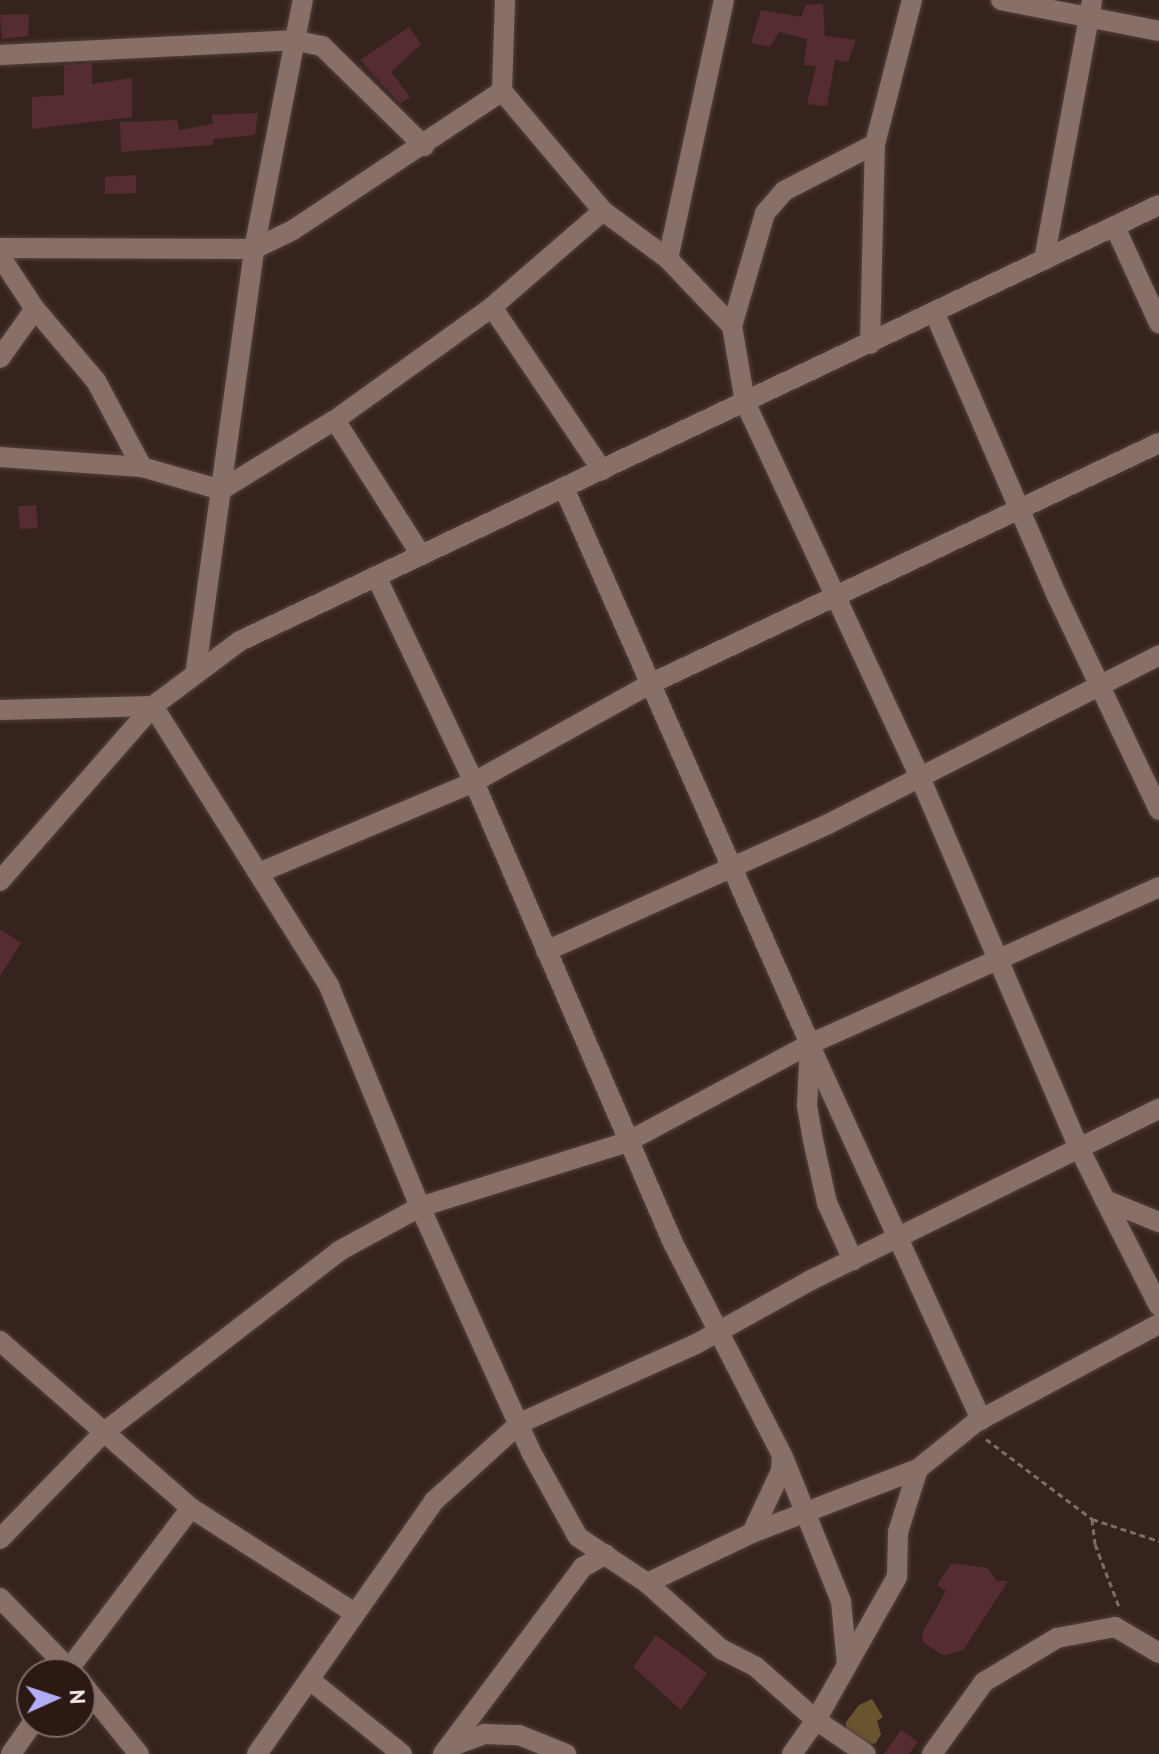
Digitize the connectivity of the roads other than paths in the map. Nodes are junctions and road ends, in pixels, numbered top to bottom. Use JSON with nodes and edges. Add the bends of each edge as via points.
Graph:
{"nodes":[{"id":1,"x":303,"y":0,"type":"edge"},
{"id":2,"x":505,"y":0,"type":"edge"},
{"id":3,"x":724,"y":0,"type":"edge"},
{"id":4,"x":912,"y":0,"type":"edge"},
{"id":5,"x":1001,"y":0,"type":"edge"},
{"id":6,"x":1090,"y":9,"type":"edge"},
{"id":7,"x":1159,"y":31,"type":"edge"},
{"id":8,"x":293,"y":40,"type":"junction"},
{"id":9,"x":0,"y":55,"type":"edge"},
{"id":10,"x":502,"y":91,"type":"junction"},
{"id":11,"x":875,"y":144,"type":"junction"},
{"id":12,"x":424,"y":146,"type":"junction"},
{"id":13,"x":1159,"y":205,"type":"edge"},
{"id":14,"x":603,"y":211,"type":"junction"},
{"id":15,"x":1115,"y":227,"type":"junction"},
{"id":16,"x":0,"y":248,"type":"edge"},
{"id":17,"x":254,"y":249,"type":"junction"},
{"id":18,"x":0,"y":256,"type":"edge"},
{"id":19,"x":668,"y":259,"type":"junction"},
{"id":20,"x":1044,"y":260,"type":"junction"},
{"id":21,"x":492,"y":307,"type":"junction"},
{"id":22,"x":35,"y":309,"type":"junction"},
{"id":23,"x":935,"y":314,"type":"junction"},
{"id":24,"x":1159,"y":323,"type":"edge"},
{"id":25,"x":732,"y":326,"type":"junction"},
{"id":26,"x":870,"y":344,"type":"junction"},
{"id":27,"x":0,"y":358,"type":"edge"},
{"id":28,"x":745,"y":402,"type":"junction"},
{"id":29,"x":335,"y":420,"type":"junction"},
{"id":30,"x":1159,"y":443,"type":"edge"},
{"id":31,"x":0,"y":457,"type":"edge"},
{"id":32,"x":142,"y":467,"type":"junction"},
{"id":33,"x":602,"y":470,"type":"junction"},
{"id":34,"x":564,"y":488,"type":"junction"},
{"id":35,"x":221,"y":490,"type":"junction"},
{"id":36,"x":1022,"y":508,"type":"junction"},
{"id":37,"x":421,"y":555,"type":"junction"},
{"id":38,"x":376,"y":576,"type":"junction"},
{"id":39,"x":834,"y":597,"type":"junction"},
{"id":40,"x":1159,"y":655,"type":"edge"},
{"id":41,"x":196,"y":669,"type":"junction"},
{"id":42,"x":1100,"y":683,"type":"junction"},
{"id":43,"x":650,"y":684,"type":"junction"},
{"id":44,"x":153,"y":706,"type":"junction"},
{"id":45,"x":0,"y":710,"type":"edge"},
{"id":46,"x":919,"y":775,"type":"junction"},
{"id":47,"x":474,"y":782,"type":"junction"},
{"id":48,"x":1159,"y":810,"type":"edge"},
{"id":49,"x":732,"y":867,"type":"junction"},
{"id":50,"x":261,"y":872,"type":"junction"},
{"id":51,"x":0,"y":881,"type":"edge"},
{"id":52,"x":1159,"y":887,"type":"edge"},
{"id":53,"x":546,"y":951,"type":"junction"},
{"id":54,"x":994,"y":961,"type":"junction"},
{"id":55,"x":810,"y":1044,"type":"junction"},
{"id":56,"x":1159,"y":1109,"type":"edge"},
{"id":57,"x":627,"y":1142,"type":"junction"},
{"id":58,"x":1080,"y":1150,"type":"junction"},
{"id":59,"x":1105,"y":1200,"type":"junction"},
{"id":60,"x":420,"y":1207,"type":"junction"},
{"id":61,"x":1159,"y":1222,"type":"edge"},
{"id":62,"x":899,"y":1238,"type":"junction"},
{"id":63,"x":853,"y":1260,"type":"junction"},
{"id":64,"x":1159,"y":1306,"type":"edge"},
{"id":65,"x":1159,"y":1324,"type":"edge"},
{"id":66,"x":716,"y":1333,"type":"junction"},
{"id":67,"x":0,"y":1341,"type":"edge"},
{"id":68,"x":978,"y":1421,"type":"junction"},
{"id":69,"x":520,"y":1423,"type":"junction"},
{"id":70,"x":103,"y":1433,"type":"junction"},
{"id":71,"x":782,"y":1455,"type":"junction"},
{"id":72,"x":918,"y":1469,"type":"junction"},
{"id":73,"x":191,"y":1508,"type":"junction"},
{"id":74,"x":807,"y":1512,"type":"junction"},
{"id":75,"x":752,"y":1533,"type":"junction"},
{"id":76,"x":0,"y":1539,"type":"edge"},
{"id":77,"x":606,"y":1554,"type":"junction"},
{"id":78,"x":647,"y":1583,"type":"junction"},
{"id":79,"x":0,"y":1598,"type":"edge"},
{"id":80,"x":353,"y":1612,"type":"junction"},
{"id":81,"x":1159,"y":1653,"type":"edge"},
{"id":82,"x":57,"y":1658,"type":"edge"},
{"id":83,"x":83,"y":1658,"type":"edge"},
{"id":84,"x":847,"y":1665,"type":"junction"},
{"id":85,"x":310,"y":1680,"type":"junction"},
{"id":86,"x":96,"y":1703,"type":"edge"},
{"id":87,"x":816,"y":1720,"type":"junction"},
{"id":88,"x":446,"y":1750,"type":"edge"},
{"id":89,"x":139,"y":1754,"type":"edge"},
{"id":90,"x":257,"y":1754,"type":"edge"},
{"id":91,"x":402,"y":1754,"type":"edge"},
{"id":92,"x":566,"y":1754,"type":"edge"},
{"id":93,"x":792,"y":1754,"type":"edge"},
{"id":94,"x":866,"y":1754,"type":"edge"},
{"id":95,"x":932,"y":1754,"type":"edge"}],
"edges":[{"from":1,"to":8,"type":"street"},
{"from":2,"to":10,"type":"street"},
{"from":3,"to":19,"type":"street"},
{"from":4,"to":11,"type":"street"},
{"from":5,"to":6,"type":"street"},
{"from":6,"to":7,"type":"street"},
{"from":6,"to":20,"type":"street"},
{"from":8,"to":9,"type":"street"},
{"from":8,"to":12,"type":"street","via":[[336,55]]},
{"from":8,"to":17,"type":"street"},
{"from":10,"to":12,"type":"street"},
{"from":10,"to":14,"type":"street"},
{"from":11,"to":25,"type":"street","via":[[784,191],[765,213]]},
{"from":11,"to":26,"type":"street"},
{"from":12,"to":17,"type":"street"},
{"from":13,"to":15,"type":"street"},
{"from":14,"to":19,"type":"street"},
{"from":14,"to":21,"type":"street"},
{"from":15,"to":20,"type":"street"},
{"from":15,"to":24,"type":"street"},
{"from":16,"to":17,"type":"street"},
{"from":17,"to":35,"type":"street"},
{"from":18,"to":22,"type":"street"},
{"from":19,"to":25,"type":"street"},
{"from":20,"to":23,"type":"street"},
{"from":21,"to":29,"type":"street"},
{"from":21,"to":33,"type":"street"},
{"from":22,"to":27,"type":"street"},
{"from":22,"to":32,"type":"street","via":[[96,381]]},
{"from":23,"to":26,"type":"street"},
{"from":23,"to":36,"type":"street"},
{"from":25,"to":28,"type":"street"},
{"from":26,"to":28,"type":"street"},
{"from":28,"to":33,"type":"street"},
{"from":28,"to":39,"type":"street"},
{"from":29,"to":35,"type":"street"},
{"from":29,"to":37,"type":"street"},
{"from":30,"to":36,"type":"street"},
{"from":31,"to":32,"type":"street"},
{"from":32,"to":35,"type":"street"},
{"from":33,"to":34,"type":"street"},
{"from":34,"to":37,"type":"street"},
{"from":34,"to":43,"type":"street"},
{"from":35,"to":41,"type":"street"},
{"from":36,"to":39,"type":"street"},
{"from":36,"to":42,"type":"street"},
{"from":37,"to":38,"type":"street"},
{"from":38,"to":41,"type":"street","via":[[240,641]]},
{"from":38,"to":47,"type":"street"},
{"from":39,"to":43,"type":"street"},
{"from":39,"to":46,"type":"street"},
{"from":40,"to":42,"type":"street"},
{"from":41,"to":44,"type":"street"},
{"from":42,"to":46,"type":"street"},
{"from":42,"to":48,"type":"street"},
{"from":43,"to":47,"type":"street"},
{"from":43,"to":49,"type":"street"},
{"from":44,"to":45,"type":"street"},
{"from":44,"to":50,"type":"street"},
{"from":44,"to":51,"type":"street"},
{"from":46,"to":49,"type":"street"},
{"from":46,"to":54,"type":"street"},
{"from":47,"to":50,"type":"street"},
{"from":47,"to":53,"type":"street"},
{"from":49,"to":53,"type":"street"},
{"from":49,"to":55,"type":"street"},
{"from":50,"to":60,"type":"street","via":[[329,986]]},
{"from":52,"to":54,"type":"street"},
{"from":53,"to":57,"type":"street"},
{"from":54,"to":55,"type":"street"},
{"from":54,"to":58,"type":"street"},
{"from":55,"to":57,"type":"street"},
{"from":55,"to":62,"type":"street"},
{"from":55,"to":63,"type":"street","via":[[807,1106],[813,1140],[827,1203]]},
{"from":56,"to":58,"type":"street"},
{"from":57,"to":60,"type":"street"},
{"from":57,"to":66,"type":"street"},
{"from":58,"to":59,"type":"street"},
{"from":58,"to":62,"type":"street"},
{"from":59,"to":61,"type":"street"},
{"from":59,"to":64,"type":"street"},
{"from":60,"to":69,"type":"street"},
{"from":60,"to":70,"type":"street","via":[[339,1251]]},
{"from":62,"to":63,"type":"street"},
{"from":62,"to":68,"type":"street"},
{"from":63,"to":66,"type":"street"},
{"from":65,"to":68,"type":"street"},
{"from":66,"to":69,"type":"street"},
{"from":66,"to":71,"type":"street"},
{"from":67,"to":70,"type":"street"},
{"from":68,"to":72,"type":"street"},
{"from":69,"to":77,"type":"street","via":[[578,1537]]},
{"from":69,"to":80,"type":"street","via":[[434,1501]]},
{"from":70,"to":73,"type":"street"},
{"from":70,"to":76,"type":"street"},
{"from":71,"to":74,"type":"street"},
{"from":71,"to":75,"type":"street","via":[[781,1471]]},
{"from":72,"to":74,"type":"street"},
{"from":72,"to":84,"type":"street","via":[[898,1532],[897,1577]]},
{"from":73,"to":80,"type":"street"},
{"from":73,"to":83,"type":"street"},
{"from":74,"to":75,"type":"street"},
{"from":74,"to":84,"type":"street","via":[[841,1601]]},
{"from":75,"to":78,"type":"street"},
{"from":77,"to":78,"type":"street"},
{"from":77,"to":88,"type":"street","via":[[583,1567]]},
{"from":78,"to":87,"type":"street","via":[[721,1649],[756,1667]]},
{"from":79,"to":82,"type":"street"},
{"from":80,"to":85,"type":"street"},
{"from":81,"to":95,"type":"street","via":[[1104,1626],[1080,1630],[1002,1666],[968,1698]]},
{"from":84,"to":87,"type":"street"},
{"from":85,"to":90,"type":"street"},
{"from":85,"to":91,"type":"street"},
{"from":86,"to":89,"type":"street"},
{"from":87,"to":93,"type":"street"},
{"from":87,"to":94,"type":"street"},
{"from":88,"to":92,"type":"street","via":[[484,1734],[519,1735]]}]}
